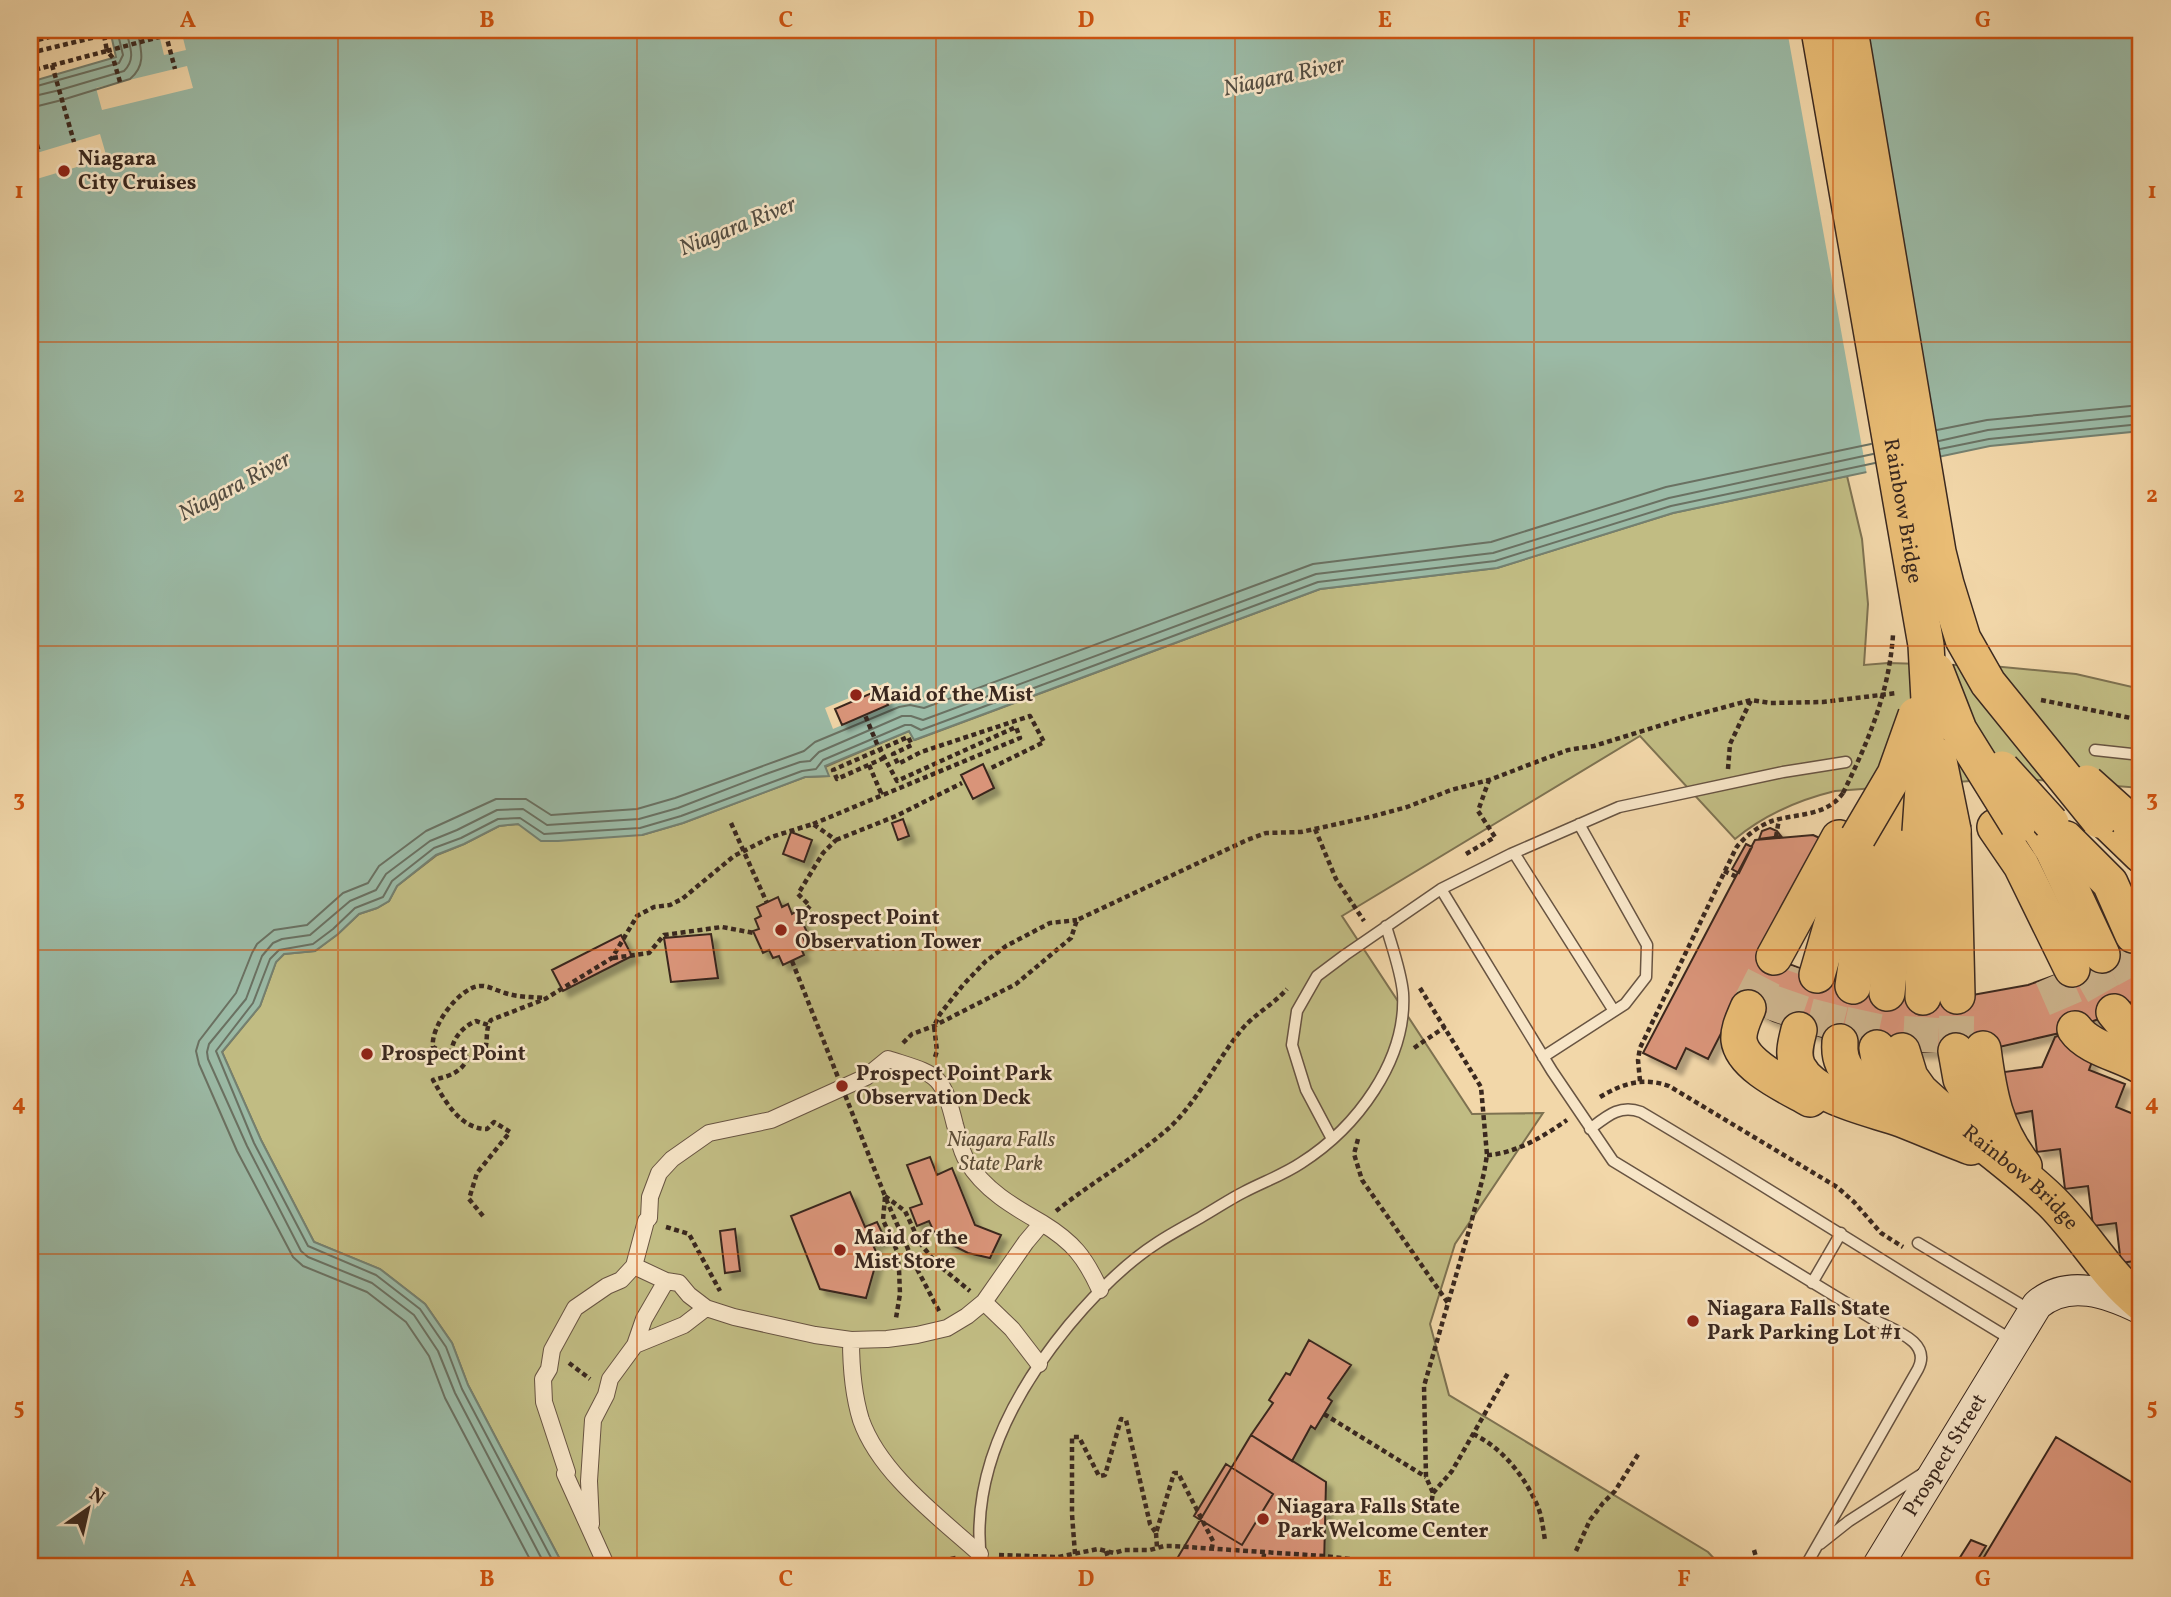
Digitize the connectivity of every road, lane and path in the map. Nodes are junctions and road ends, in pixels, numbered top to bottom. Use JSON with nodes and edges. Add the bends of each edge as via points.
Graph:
{"nodes":[{"id":1,"x":76,"y":30,"type":"edge"},
{"id":2,"x":1819,"y":30,"type":"edge"},
{"id":3,"x":1850,"y":30,"type":"edge"},
{"id":4,"x":30,"y":42,"type":"edge"},
{"id":5,"x":107,"y":51,"type":"junction"},
{"id":6,"x":30,"y":54,"type":"edge"},
{"id":7,"x":52,"y":65,"type":"junction"},
{"id":8,"x":175,"y":69,"type":"dead end"},
{"id":9,"x":30,"y":71,"type":"edge"},
{"id":10,"x":120,"y":82,"type":"dead end"},
{"id":11,"x":30,"y":120,"type":"edge"},
{"id":12,"x":75,"y":142,"type":"dead end"},
{"id":13,"x":39,"y":152,"type":"dead end"},
{"id":14,"x":1751,"y":700,"type":"junction"},
{"id":15,"x":2025,"y":710,"type":"junction"},
{"id":16,"x":865,"y":715,"type":"dead end"},
{"id":17,"x":1926,"y":716,"type":"junction"},
{"id":18,"x":2141,"y":720,"type":"edge"},
{"id":19,"x":878,"y":747,"type":"junction"},
{"id":20,"x":2095,"y":750,"type":"dead end"},
{"id":21,"x":2141,"y":755,"type":"edge"},
{"id":22,"x":884,"y":758,"type":"junction"},
{"id":23,"x":1846,"y":762,"type":"dead end"},
{"id":24,"x":869,"y":765,"type":"junction"},
{"id":25,"x":989,"y":769,"type":"dead end"},
{"id":26,"x":1489,"y":780,"type":"junction"},
{"id":27,"x":962,"y":783,"type":"dead end"},
{"id":28,"x":1727,"y":784,"type":"junction"},
{"id":29,"x":1843,"y":793,"type":"dead end"},
{"id":30,"x":1779,"y":819,"type":"junction"},
{"id":31,"x":2116,"y":822,"type":"edge"},
{"id":32,"x":731,"y":823,"type":"dead end"},
{"id":33,"x":813,"y":824,"type":"junction"},
{"id":34,"x":1579,"y":824,"type":"junction"},
{"id":35,"x":1315,"y":829,"type":"junction"},
{"id":36,"x":2028,"y":829,"type":"junction"},
{"id":37,"x":1776,"y":837,"type":"dead end"},
{"id":38,"x":1902,"y":837,"type":"junction"},
{"id":39,"x":836,"y":840,"type":"junction"},
{"id":40,"x":1514,"y":853,"type":"junction"},
{"id":41,"x":1464,"y":855,"type":"dead end"},
{"id":42,"x":2141,"y":855,"type":"edge"},
{"id":43,"x":1724,"y":871,"type":"junction"},
{"id":44,"x":2141,"y":873,"type":"edge"},
{"id":45,"x":1737,"y":877,"type":"dead end"},
{"id":46,"x":1441,"y":889,"type":"junction"},
{"id":47,"x":2141,"y":890,"type":"edge"},
{"id":48,"x":767,"y":902,"type":"dead end"},
{"id":49,"x":800,"y":917,"type":"dead end"},
{"id":50,"x":1077,"y":920,"type":"junction"},
{"id":51,"x":1386,"y":926,"type":"junction"},
{"id":52,"x":1355,"y":929,"type":"dead end"},
{"id":53,"x":754,"y":933,"type":"dead end"},
{"id":54,"x":612,"y":958,"type":"junction"},
{"id":55,"x":1395,"y":960,"type":"junction"},
{"id":56,"x":792,"y":961,"type":"dead end"},
{"id":57,"x":1292,"y":982,"type":"dead end"},
{"id":58,"x":1878,"y":986,"type":"junction"},
{"id":59,"x":544,"y":999,"type":"junction"},
{"id":60,"x":1748,"y":1008,"type":"tunnel mouth"},
{"id":61,"x":1614,"y":1011,"type":"junction"},
{"id":62,"x":2111,"y":1018,"type":"edge"},
{"id":63,"x":488,"y":1025,"type":"junction"},
{"id":64,"x":934,"y":1026,"type":"junction"},
{"id":65,"x":1445,"y":1027,"type":"junction"},
{"id":66,"x":1880,"y":1044,"type":"junction"},
{"id":67,"x":2141,"y":1045,"type":"edge"},
{"id":68,"x":1410,"y":1051,"type":"dead end"},
{"id":69,"x":450,"y":1054,"type":"junction"},
{"id":70,"x":1543,"y":1057,"type":"junction"},
{"id":71,"x":467,"y":1058,"type":"junction"},
{"id":72,"x":888,"y":1059,"type":"junction"},
{"id":73,"x":2141,"y":1064,"type":"edge"},
{"id":74,"x":931,"y":1074,"type":"junction"},
{"id":75,"x":1810,"y":1099,"type":"junction"},
{"id":76,"x":1904,"y":1108,"type":"junction"},
{"id":77,"x":1580,"y":1111,"type":"junction"},
{"id":78,"x":1590,"y":1129,"type":"junction"},
{"id":79,"x":1359,"y":1136,"type":"dead end"},
{"id":80,"x":1972,"y":1136,"type":"junction"},
{"id":81,"x":1332,"y":1139,"type":"junction"},
{"id":82,"x":1487,"y":1154,"type":"junction"},
{"id":83,"x":885,"y":1196,"type":"junction"},
{"id":84,"x":483,"y":1216,"type":"dead end"},
{"id":85,"x":646,"y":1221,"type":"junction"},
{"id":86,"x":1042,"y":1223,"type":"junction"},
{"id":87,"x":1842,"y":1233,"type":"junction"},
{"id":88,"x":1914,"y":1247,"type":"joint"},
{"id":89,"x":634,"y":1266,"type":"junction"},
{"id":90,"x":666,"y":1281,"type":"junction"},
{"id":91,"x":1812,"y":1283,"type":"junction"},
{"id":92,"x":1100,"y":1290,"type":"junction"},
{"id":93,"x":984,"y":1302,"type":"junction"},
{"id":94,"x":1448,"y":1303,"type":"junction"},
{"id":95,"x":2141,"y":1303,"type":"edge"},
{"id":96,"x":706,"y":1308,"type":"junction"},
{"id":97,"x":2141,"y":1309,"type":"edge"},
{"id":98,"x":2032,"y":1312,"type":"junction"},
{"id":99,"x":728,"y":1315,"type":"junction"},
{"id":100,"x":947,"y":1328,"type":"junction"},
{"id":101,"x":887,"y":1339,"type":"junction"},
{"id":102,"x":851,"y":1340,"type":"junction"},
{"id":103,"x":2014,"y":1341,"type":"junction"},
{"id":104,"x":635,"y":1345,"type":"junction"},
{"id":105,"x":552,"y":1350,"type":"junction"},
{"id":106,"x":1039,"y":1363,"type":"junction"},
{"id":107,"x":1508,"y":1373,"type":"dead end"},
{"id":108,"x":596,"y":1384,"type":"dead end"},
{"id":109,"x":1324,"y":1415,"type":"dead end"},
{"id":110,"x":1473,"y":1434,"type":"junction"},
{"id":111,"x":1639,"y":1453,"type":"dead end"},
{"id":112,"x":1944,"y":1457,"type":"junction"},
{"id":113,"x":1426,"y":1477,"type":"junction"},
{"id":114,"x":1433,"y":1493,"type":"junction"},
{"id":115,"x":1431,"y":1505,"type":"dead end"},
{"id":116,"x":1156,"y":1533,"type":"junction"},
{"id":117,"x":594,"y":1540,"type":"junction"},
{"id":118,"x":1545,"y":1540,"type":"dead end"},
{"id":119,"x":1157,"y":1548,"type":"junction"},
{"id":120,"x":1212,"y":1548,"type":"junction"},
{"id":121,"x":1815,"y":1548,"type":"junction"},
{"id":122,"x":1754,"y":1550,"type":"dead end"},
{"id":123,"x":1106,"y":1551,"type":"junction"},
{"id":124,"x":1576,"y":1551,"type":"dead end"},
{"id":125,"x":1265,"y":1553,"type":"junction"},
{"id":126,"x":1075,"y":1554,"type":"junction"},
{"id":127,"x":981,"y":1560,"type":"edge"},
{"id":128,"x":1383,"y":1563,"type":"dead end"},
{"id":129,"x":1468,"y":1563,"type":"dead end"},
{"id":130,"x":1510,"y":1564,"type":"dead end"},
{"id":131,"x":607,"y":1567,"type":"edge"},
{"id":132,"x":909,"y":1567,"type":"edge"},
{"id":133,"x":1111,"y":1567,"type":"edge"},
{"id":134,"x":1263,"y":1567,"type":"edge"},
{"id":135,"x":1582,"y":1567,"type":"edge"},
{"id":136,"x":1600,"y":1567,"type":"edge"},
{"id":137,"x":1671,"y":1567,"type":"edge"},
{"id":138,"x":1679,"y":1567,"type":"edge"},
{"id":139,"x":1759,"y":1567,"type":"edge"},
{"id":140,"x":1805,"y":1567,"type":"edge"},
{"id":141,"x":1877,"y":1567,"type":"edge"}],
"edges":[{"from":1,"to":4,"type":"path"},
{"from":2,"to":17,"type":"highway","name":"Rainbow Bridge","bridge":true},
{"from":3,"to":15,"type":"highway","name":"Rainbow Bridge","bridge":true,"via":[[1941,569],[1964,639],[1988,683]]},
{"from":5,"to":6,"type":"path","via":[[104,36]]},
{"from":5,"to":7,"type":"path"},
{"from":5,"to":8,"type":"path","via":[[166,36]]},
{"from":5,"to":10,"type":"path"},
{"from":7,"to":9,"type":"path"},
{"from":7,"to":12,"type":"path"},
{"from":11,"to":13,"type":"path"},
{"from":14,"to":17,"type":"path","via":[[1823,702]]},
{"from":14,"to":26,"type":"path","via":[[1568,750]]},
{"from":14,"to":28,"type":"path","via":[[1730,744]]},
{"from":15,"to":18,"type":"path"},
{"from":15,"to":31,"type":"highway","bridge":true},
{"from":15,"to":31,"type":"highway","name":"Rainbow Bridge","bridge":true},
{"from":16,"to":19,"type":"path"},
{"from":17,"to":36,"type":"highway","bridge":true},
{"from":17,"to":36,"type":"highway","bridge":true,"via":[[1994,760]]},
{"from":17,"to":38,"type":"highway","name":"Rainbow Bridge","bridge":true},
{"from":17,"to":38,"type":"highway"},
{"from":17,"to":38,"type":"highway","bridge":true},
{"from":19,"to":22,"type":"path"},
{"from":19,"to":24,"type":"path","via":[[833,770],[837,779]]},
{"from":19,"to":25,"type":"path","via":[[908,737],[912,745],[893,754],[898,764],[920,752],[1030,716],[1044,742]]},
{"from":20,"to":21,"type":"lane"},
{"from":22,"to":24,"type":"path"},
{"from":22,"to":33,"type":"path","via":[[897,781],[1016,727],[1020,738]]},
{"from":23,"to":28,"type":"lane"},
{"from":24,"to":33,"type":"path","via":[[881,793]]},
{"from":26,"to":35,"type":"path","via":[[1407,807]]},
{"from":26,"to":41,"type":"path","via":[[1478,811],[1495,837]]},
{"from":27,"to":39,"type":"path"},
{"from":28,"to":34,"type":"lane","via":[[1619,807]]},
{"from":29,"to":30,"type":"path","via":[[1828,808]]},
{"from":30,"to":37,"type":"path"},
{"from":30,"to":43,"type":"path","via":[[1742,841]]},
{"from":31,"to":42,"type":"highway"},
{"from":31,"to":44,"type":"highway","name":"Rainbow Bridge"},
{"from":31,"to":47,"type":"highway"},
{"from":32,"to":48,"type":"path","bridge":true},
{"from":33,"to":39,"type":"path"},
{"from":33,"to":54,"type":"path","via":[[771,837],[734,856],[682,900],[637,916]]},
{"from":34,"to":40,"type":"lane"},
{"from":34,"to":61,"type":"lane","via":[[1647,946],[1646,977]]},
{"from":35,"to":50,"type":"path","via":[[1266,833],[1247,840]]},
{"from":35,"to":52,"type":"path","via":[[1336,879],[1364,922]]},
{"from":36,"to":36,"type":"highway","via":[[2039,859],[2094,957]]},
{"from":38,"to":58,"type":"highway"},
{"from":38,"to":58,"type":"highway","name":"Rainbow Bridge","via":[[1911,909]]},
{"from":38,"to":58,"type":"highway","via":[[1866,904]]},
{"from":38,"to":58,"type":"highway","via":[[1822,907]]},
{"from":39,"to":49,"type":"path","via":[[798,894],[810,906]]},
{"from":40,"to":46,"type":"lane"},
{"from":40,"to":61,"type":"lane"},
{"from":43,"to":45,"type":"path"},
{"from":43,"to":88,"type":"path","via":[[1640,1048],[1640,1081],[1678,1091],[1837,1187],[1881,1233]]},
{"from":46,"to":51,"type":"lane"},
{"from":46,"to":70,"type":"lane"},
{"from":50,"to":64,"type":"path","via":[[1071,938],[1016,984]]},
{"from":50,"to":64,"type":"path","via":[[1050,923],[996,953],[963,985]]},
{"from":51,"to":55,"type":"lane"},
{"from":51,"to":81,"type":"lane","via":[[1317,976],[1297,1011],[1292,1045],[1306,1090]]},
{"from":53,"to":54,"type":"path","via":[[722,927],[664,935],[649,953]]},
{"from":54,"to":59,"type":"path"},
{"from":55,"to":65,"type":"path","via":[[1420,987]]},
{"from":55,"to":81,"type":"lane","via":[[1403,991],[1394,1048],[1371,1094]]},
{"from":56,"to":83,"type":"path","bridge":true},
{"from":57,"to":86,"type":"path","via":[[1244,1026],[1170,1127]]},
{"from":59,"to":63,"type":"path"},
{"from":59,"to":69,"type":"path","via":[[477,986],[447,1009],[432,1039],[433,1047]]},
{"from":60,"to":75,"type":"highway","via":[[1740,1034],[1746,1056]]},
{"from":61,"to":70,"type":"lane"},
{"from":62,"to":67,"type":"highway"},
{"from":62,"to":73,"type":"highway","via":[[2082,1037]]},
{"from":63,"to":69,"type":"path","via":[[476,1021],[462,1030]]},
{"from":63,"to":71,"type":"path","via":[[488,1045],[482,1054]]},
{"from":64,"to":72,"type":"path","via":[[912,1034]]},
{"from":64,"to":74,"type":"path","via":[[937,1052]]},
{"from":65,"to":68,"type":"path"},
{"from":65,"to":82,"type":"path","via":[[1482,1087]]},
{"from":66,"to":75,"type":"highway","via":[[1775,1044],[1778,1066]]},
{"from":66,"to":76,"type":"highway","via":[[1880,1065]]},
{"from":66,"to":76,"type":"highway","via":[[1795,1047],[1795,1061],[1811,1082],[1832,1095]]},
{"from":66,"to":80,"type":"highway","name":"Rainbow Bridge","via":[[1920,1091]]},
{"from":66,"to":80,"type":"highway","via":[[1961,1079],[1967,1090]]},
{"from":69,"to":71,"type":"path"},
{"from":70,"to":77,"type":"lane"},
{"from":71,"to":84,"type":"path","via":[[455,1074],[433,1080],[449,1109],[479,1129],[494,1122],[510,1132],[477,1173],[469,1199]]},
{"from":72,"to":74,"type":"street"},
{"from":72,"to":85,"type":"street","via":[[866,1077],[771,1120],[709,1133],[659,1172]]},
{"from":74,"to":86,"type":"street","via":[[945,1090],[966,1161],[995,1193]]},
{"from":75,"to":76,"type":"highway","via":[[1849,1115],[1884,1116]]},
{"from":76,"to":80,"type":"highway"},
{"from":77,"to":78,"type":"lane"},
{"from":77,"to":82,"type":"path","via":[[1543,1136]]},
{"from":78,"to":87,"type":"lane","via":[[1618,1110],[1641,1112]]},
{"from":78,"to":91,"type":"lane","via":[[1619,1166]]},
{"from":79,"to":94,"type":"path","via":[[1354,1154],[1362,1180]]},
{"from":80,"to":95,"type":"highway","name":"Rainbow Bridge","via":[[2039,1190]]},
{"from":81,"to":92,"type":"lane","via":[[1295,1167],[1157,1243]]},
{"from":82,"to":94,"type":"path"},
{"from":83,"to":93,"type":"path","via":[[905,1211],[920,1243],[936,1263]]},
{"from":83,"to":100,"type":"path"},
{"from":83,"to":101,"type":"path","via":[[883,1220],[897,1251],[900,1294]]},
{"from":85,"to":89,"type":"street"},
{"from":85,"to":99,"type":"path","via":[[689,1234],[718,1284]]},
{"from":86,"to":92,"type":"street","via":[[1076,1248]]},
{"from":86,"to":93,"type":"street"},
{"from":87,"to":91,"type":"lane"},
{"from":87,"to":103,"type":"lane"},
{"from":88,"to":98,"type":"lane"},
{"from":89,"to":90,"type":"street"},
{"from":89,"to":105,"type":"street","via":[[621,1280],[575,1308]]},
{"from":90,"to":96,"type":"street","via":[[679,1283]]},
{"from":90,"to":104,"type":"street"},
{"from":91,"to":121,"type":"lane","via":[[1896,1331],[1921,1354],[1920,1365]]},
{"from":92,"to":106,"type":"lane"},
{"from":93,"to":100,"type":"street"},
{"from":93,"to":106,"type":"street"},
{"from":94,"to":113,"type":"path","via":[[1424,1385]]},
{"from":96,"to":99,"type":"street"},
{"from":96,"to":104,"type":"street","via":[[684,1325]]},
{"from":97,"to":98,"type":"main road","via":[[2077,1289],[2057,1292]]},
{"from":98,"to":103,"type":"main road","name":"Prospect Street"},
{"from":99,"to":102,"type":"street"},
{"from":100,"to":101,"type":"street"},
{"from":101,"to":102,"type":"street"},
{"from":102,"to":127,"type":"street","via":[[853,1384],[867,1435],[895,1474]]},
{"from":103,"to":112,"type":"main road","name":"Prospect Street"},
{"from":104,"to":117,"type":"street","via":[[610,1379],[593,1420],[589,1482]]},
{"from":105,"to":108,"type":"path"},
{"from":105,"to":117,"type":"street","via":[[543,1379],[544,1402],[565,1474]]},
{"from":106,"to":127,"type":"lane","via":[[996,1443],[982,1500]]},
{"from":107,"to":110,"type":"path"},
{"from":109,"to":113,"type":"path"},
{"from":110,"to":114,"type":"path"},
{"from":110,"to":118,"type":"path","via":[[1518,1472],[1538,1509]]},
{"from":111,"to":124,"type":"path","via":[[1615,1492],[1590,1520]]},
{"from":112,"to":121,"type":"lane"},
{"from":112,"to":141,"type":"main road","name":"Prospect Street"},
{"from":113,"to":114,"type":"path"},
{"from":114,"to":115,"type":"path"},
{"from":116,"to":119,"type":"path"},
{"from":116,"to":120,"type":"path","via":[[1174,1473],[1178,1473],[1213,1541]]},
{"from":116,"to":126,"type":"path","via":[[1126,1420],[1121,1419],[1105,1475],[1099,1476],[1079,1437],[1072,1437]]},
{"from":117,"to":131,"type":"street"},
{"from":119,"to":120,"type":"path"},
{"from":119,"to":123,"type":"path"},
{"from":120,"to":125,"type":"path"},
{"from":121,"to":140,"type":"lane"},
{"from":122,"to":139,"type":"path"},
{"from":123,"to":126,"type":"path"},
{"from":123,"to":133,"type":"path"},
{"from":125,"to":128,"type":"path"},
{"from":125,"to":134,"type":"path"},
{"from":126,"to":127,"type":"path"},
{"from":127,"to":132,"type":"path"},
{"from":129,"to":130,"type":"path"},
{"from":135,"to":136,"type":"path"},
{"from":137,"to":138,"type":"path"}]}
